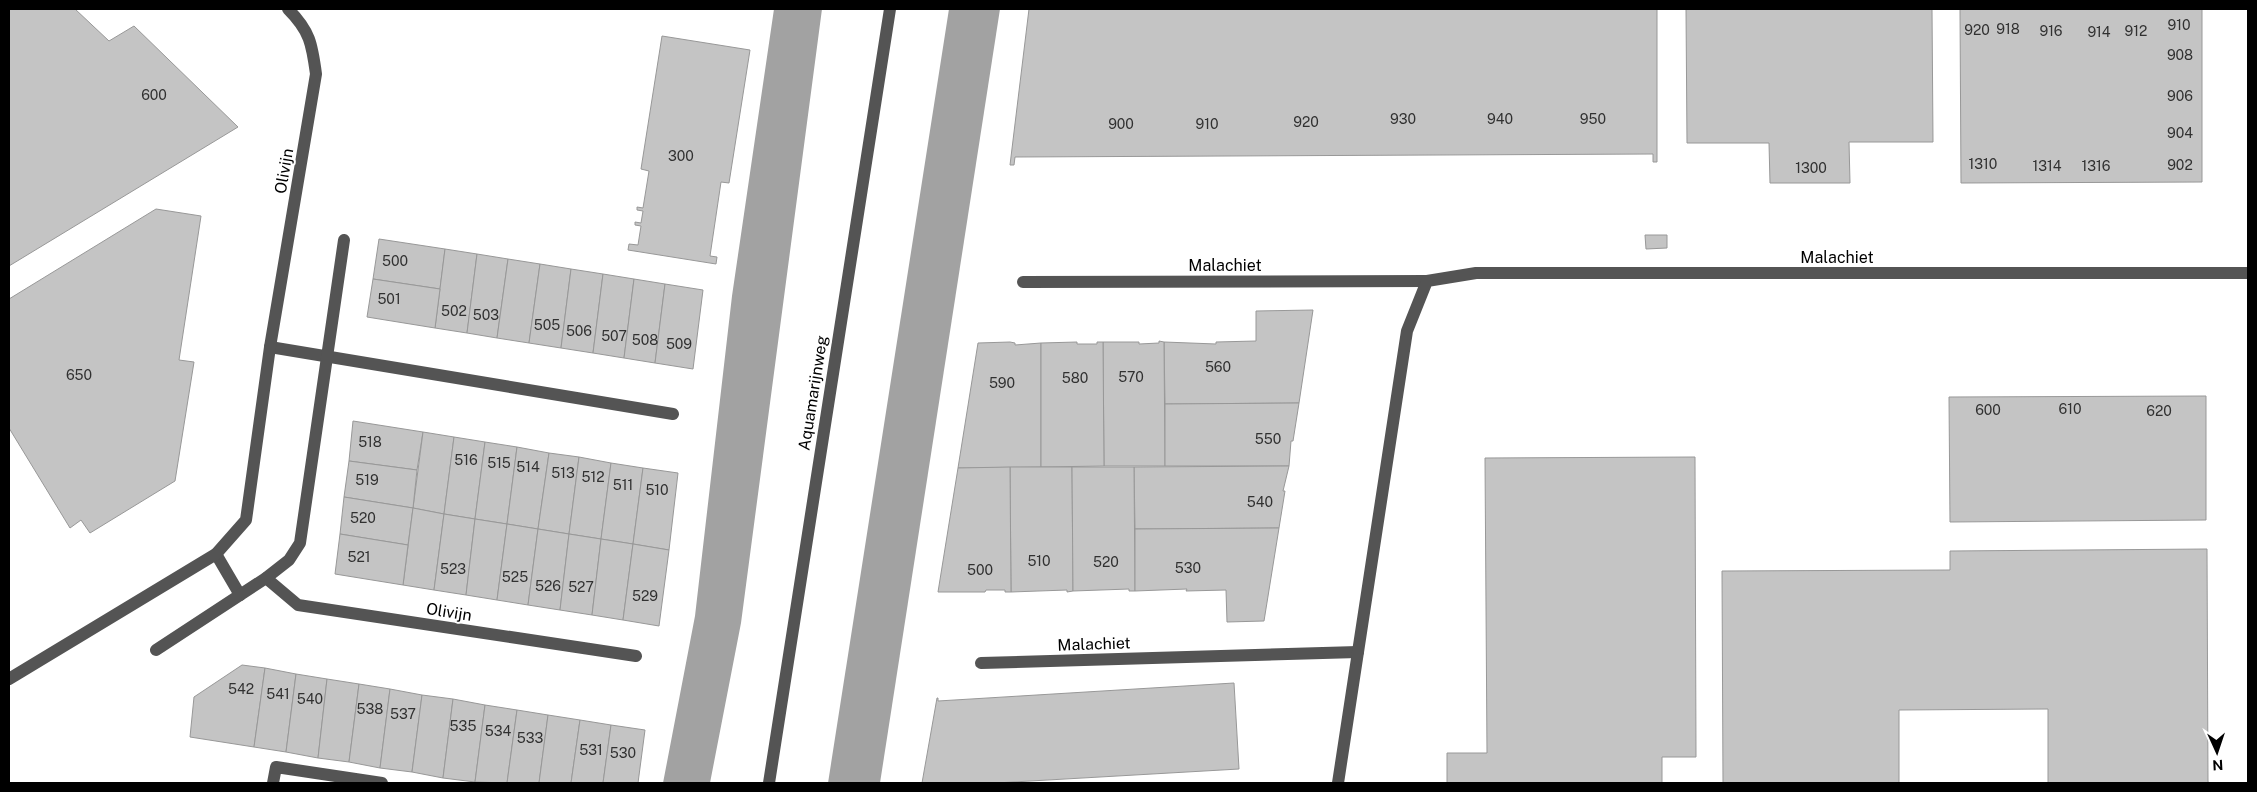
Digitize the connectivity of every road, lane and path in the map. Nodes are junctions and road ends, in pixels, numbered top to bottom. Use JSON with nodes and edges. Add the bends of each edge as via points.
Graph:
{"nodes":[{"id":1,"x":288,"y":9,"type":"edge"},
{"id":2,"x":890,"y":9,"type":"edge"},
{"id":3,"x":344,"y":240,"type":"dead end"},
{"id":4,"x":2248,"y":273,"type":"edge"},
{"id":5,"x":1427,"y":281,"type":"junction"},
{"id":6,"x":1023,"y":282,"type":"dead end"},
{"id":7,"x":270,"y":346,"type":"junction"},
{"id":8,"x":327,"y":356,"type":"junction"},
{"id":9,"x":673,"y":414,"type":"dead end"},
{"id":10,"x":216,"y":554,"type":"junction"},
{"id":11,"x":266,"y":578,"type":"junction"},
{"id":12,"x":240,"y":595,"type":"junction"},
{"id":13,"x":156,"y":650,"type":"dead end"},
{"id":14,"x":1358,"y":652,"type":"junction"},
{"id":15,"x":636,"y":656,"type":"dead end"},
{"id":16,"x":982,"y":663,"type":"dead end"},
{"id":17,"x":9,"y":679,"type":"edge"},
{"id":18,"x":273,"y":783,"type":"edge"},
{"id":19,"x":382,"y":783,"type":"edge"},
{"id":20,"x":769,"y":783,"type":"edge"},
{"id":21,"x":1338,"y":783,"type":"edge"}],
"edges":[{"from":1,"to":7,"type":"street","name":"Olivijn","via":[[312,42],[316,74]]},
{"from":2,"to":20,"type":"street","name":"Aquamarijnweg"},
{"from":3,"to":8,"type":"street"},
{"from":4,"to":5,"type":"street","name":"Malachiet","via":[[1476,273]]},
{"from":5,"to":6,"type":"street","name":"Malachiet"},
{"from":5,"to":14,"type":"street","via":[[1406,331]]},
{"from":7,"to":8,"type":"street"},
{"from":7,"to":10,"type":"street","name":"Olivijn","via":[[246,520]]},
{"from":8,"to":9,"type":"street"},
{"from":8,"to":11,"type":"street","via":[[300,543],[289,560]]},
{"from":10,"to":12,"type":"street"},
{"from":10,"to":17,"type":"street","name":"Olivijn"},
{"from":11,"to":12,"type":"street"},
{"from":11,"to":15,"type":"street","name":"Olivijn","via":[[298,605]]},
{"from":12,"to":13,"type":"street"},
{"from":14,"to":16,"type":"street","name":"Malachiet"},
{"from":14,"to":21,"type":"street"},
{"from":18,"to":19,"type":"street","via":[[276,767]]}]}
